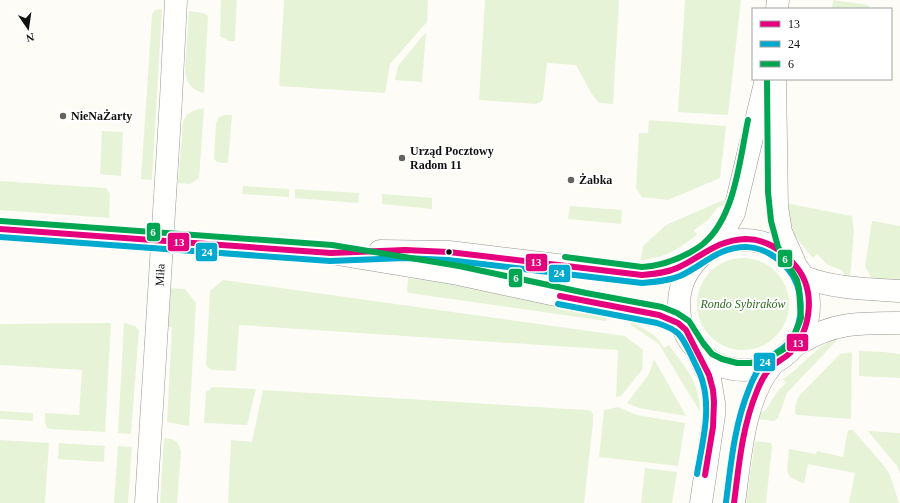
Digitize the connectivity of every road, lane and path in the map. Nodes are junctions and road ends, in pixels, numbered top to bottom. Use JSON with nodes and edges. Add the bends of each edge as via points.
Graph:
{"nodes":[{"id":1,"x":176,"y":0,"type":"edge"},
{"id":2,"x":766,"y":80,"type":"edge"},
{"id":3,"x":774,"y":80,"type":"edge"},
{"id":4,"x":0,"y":229,"type":"edge"},
{"id":5,"x":162,"y":240,"type":"junction"},
{"id":6,"x":330,"y":253,"type":"junction"},
{"id":7,"x":703,"y":253,"type":"junction"},
{"id":8,"x":800,"y":271,"type":"junction"},
{"id":9,"x":900,"y":291,"type":"edge"},
{"id":10,"x":900,"y":323,"type":"edge"},
{"id":11,"x":684,"y":327,"type":"junction"},
{"id":12,"x":800,"y":343,"type":"junction"},
{"id":13,"x":696,"y":348,"type":"junction"},
{"id":14,"x":772,"y":365,"type":"junction"},
{"id":15,"x":146,"y":503,"type":"edge"},
{"id":16,"x":701,"y":503,"type":"edge"},
{"id":17,"x":734,"y":503,"type":"edge"}],
"edges":[{"from":1,"to":5,"type":"street","name":"Miła"},
{"from":2,"to":7,"type":"street","via":[[734,213],[723,233]]},
{"from":3,"to":8,"type":"street","via":[[778,214],[783,238]]},
{"from":4,"to":5,"type":"street"},
{"from":5,"to":6,"type":"street"},
{"from":5,"to":15,"type":"street","name":"Miła"},
{"from":6,"to":7,"type":"street","via":[[405,250],[450,252],[642,275],[680,268]]},
{"from":6,"to":11,"type":"street","via":[[458,274],[659,315]]},
{"from":7,"to":8,"type":"street","via":[[734,241],[756,240],[786,255]]},
{"from":7,"to":11,"type":"street","via":[[687,270],[682,280],[680,305]]},
{"from":8,"to":9,"type":"street","via":[[825,285]]},
{"from":8,"to":12,"type":"street","via":[[807,288],[809,319]]},
{"from":10,"to":12,"type":"street","via":[[857,323],[836,326]]},
{"from":11,"to":13,"type":"street"},
{"from":12,"to":14,"type":"street","via":[[788,355]]},
{"from":13,"to":14,"type":"street","via":[[707,360],[736,371],[752,371]]},
{"from":13,"to":16,"type":"street","via":[[710,379],[714,403]]},
{"from":14,"to":17,"type":"street","via":[[762,378],[746,422]]}]}
